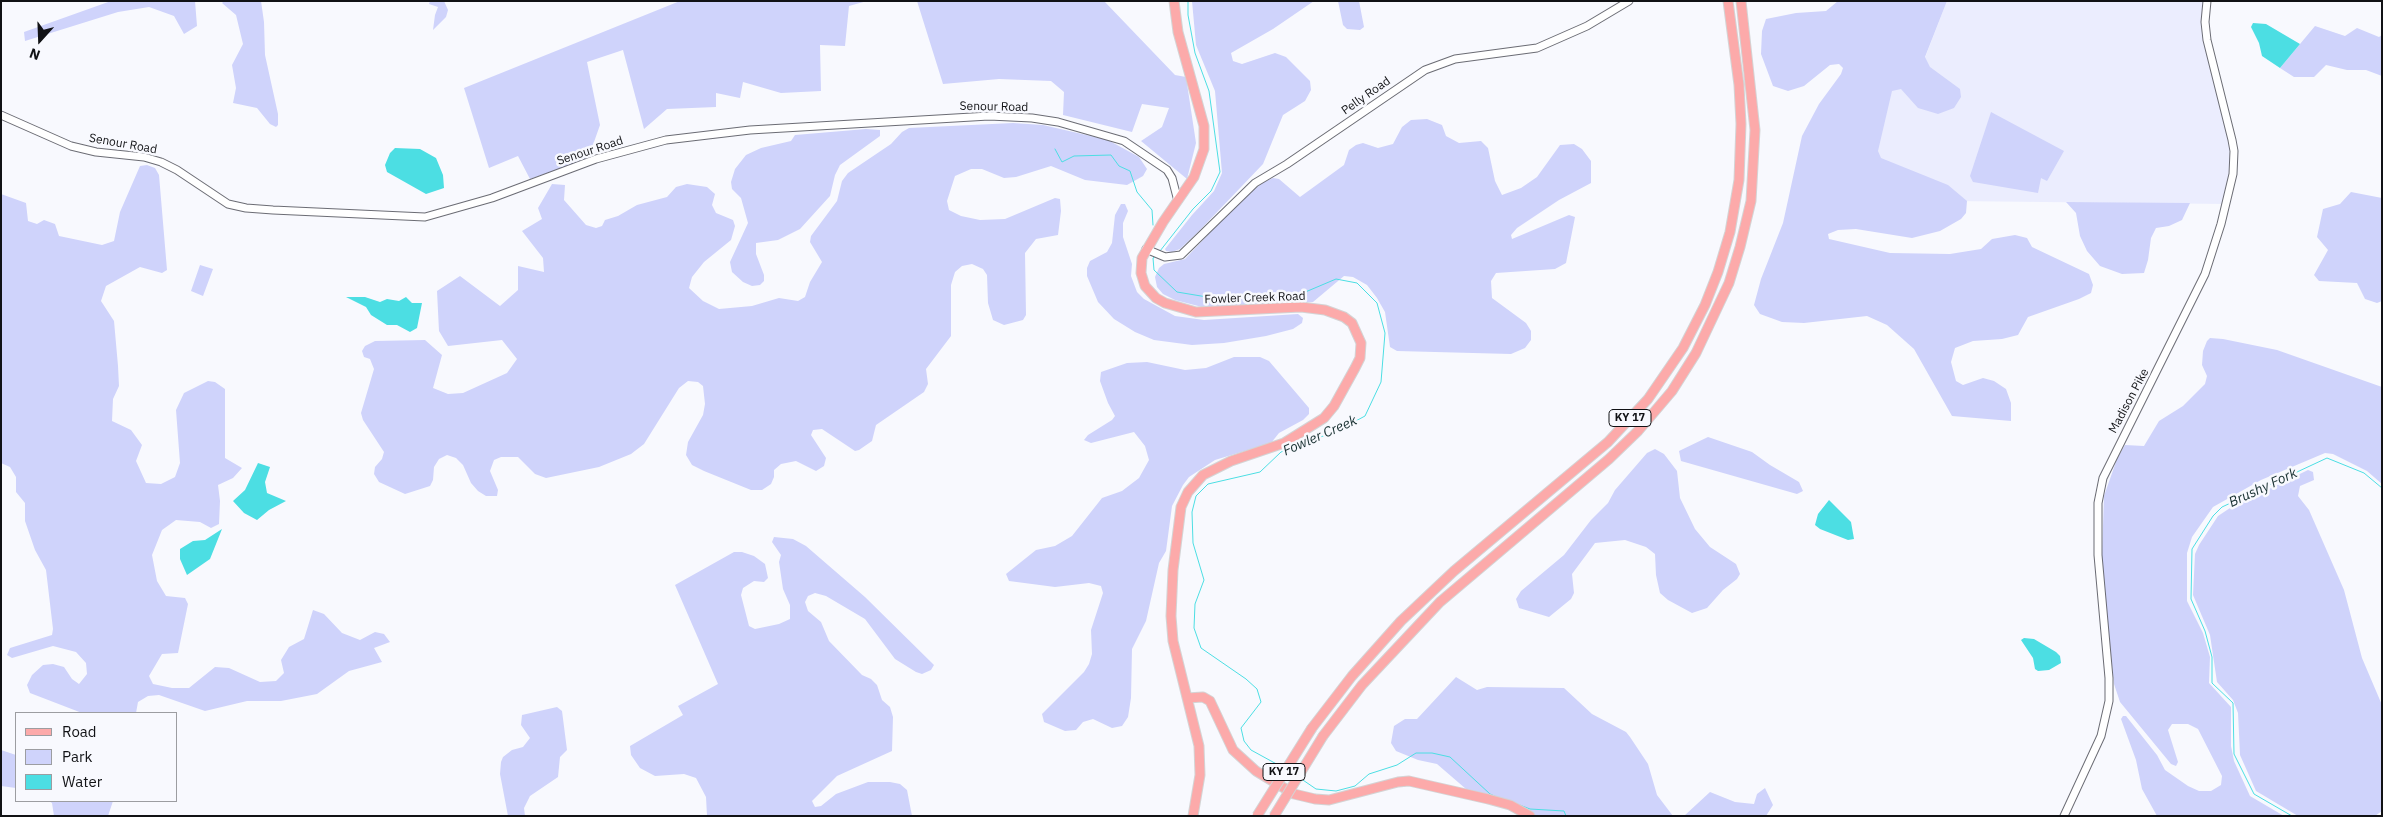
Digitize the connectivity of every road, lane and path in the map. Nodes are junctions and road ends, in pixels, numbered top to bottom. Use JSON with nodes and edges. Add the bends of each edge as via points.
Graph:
{"nodes":[{"id":1,"x":1174,"y":1,"type":"edge"},
{"id":2,"x":1629,"y":1,"type":"edge"},
{"id":3,"x":1728,"y":1,"type":"edge"},
{"id":4,"x":1741,"y":1,"type":"edge"},
{"id":5,"x":2207,"y":1,"type":"edge"},
{"id":6,"x":1,"y":115,"type":"edge"},
{"id":7,"x":1178,"y":200,"type":"junction"},
{"id":8,"x":1146,"y":249,"type":"junction"},
{"id":9,"x":1187,"y":698,"type":"junction"},
{"id":10,"x":1193,"y":816,"type":"edge"},
{"id":11,"x":1258,"y":816,"type":"edge"},
{"id":12,"x":1274,"y":816,"type":"edge"},
{"id":13,"x":1530,"y":816,"type":"edge"},
{"id":14,"x":2064,"y":816,"type":"edge"}],
"edges":[{"from":1,"to":7,"type":"main road","name":"Fowler Creek Road","via":[[1178,32],[1200,109],[1204,137],[1199,167]]},
{"from":2,"to":8,"type":"street","name":"Pelly Road","via":[[1603,18],[1543,46],[1455,58],[1425,70],[1287,164],[1255,182],[1187,252],[1165,257]]},
{"from":3,"to":11,"type":"main road","number":"KY 17","bridge":true,"via":[[1739,85],[1739,180],[1730,232],[1720,265],[1684,348],[1648,399],[1608,442],[1454,571],[1401,621],[1352,676],[1312,728]]},
{"from":4,"to":12,"type":"main road","number":"KY 17","bridge":true,"via":[[1755,130],[1751,201],[1729,282],[1696,353],[1672,390],[1638,431],[1440,602],[1362,685],[1323,736]]},
{"from":5,"to":14,"type":"street","name":"Madison Pike","via":[[2207,40],[2232,140],[2233,174],[2205,274],[2103,478],[2098,503],[2098,555],[2109,702],[2101,736]]},
{"from":6,"to":7,"type":"street","name":"Senour Road","via":[[72,146],[161,162],[228,204],[273,210],[425,217],[492,198],[596,159],[666,140],[750,130],[989,116],[1058,122],[1124,140],[1167,170]]},
{"from":7,"to":8,"type":"main road","name":"Fowler Creek Road"},
{"from":8,"to":9,"type":"main road","name":"Fowler Creek Road","via":[[1141,261],[1143,281],[1165,303],[1196,312],[1301,307],[1325,310],[1344,317],[1352,324],[1361,343],[1360,358],[1324,418],[1284,443],[1210,471],[1199,478],[1188,492],[1180,516],[1171,616],[1173,641]]},
{"from":9,"to":10,"type":"main road","name":"Fowler Creek Road","via":[[1200,760],[1199,791]]},
{"from":9,"to":13,"type":"main road","via":[[1200,697],[1210,701],[1233,750],[1256,772],[1294,794],[1329,800],[1409,781],[1510,805]]}]}
